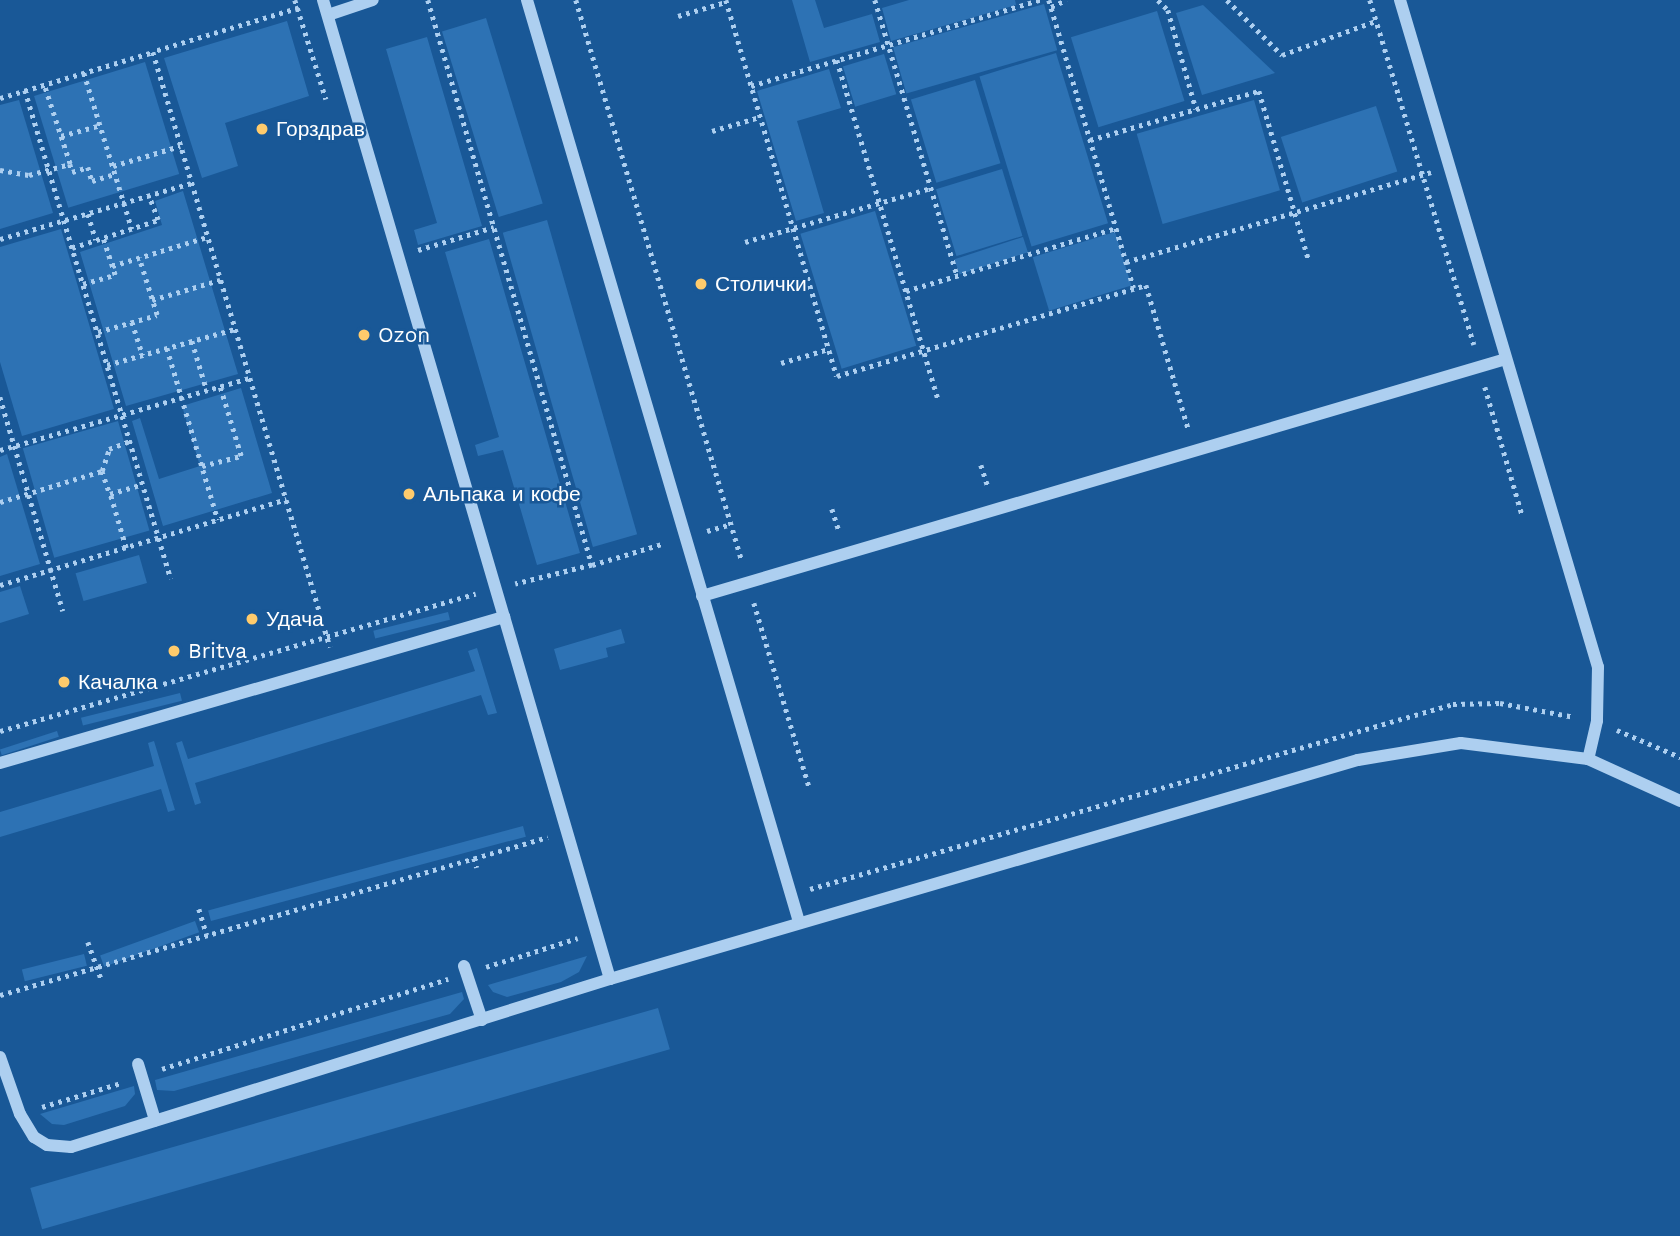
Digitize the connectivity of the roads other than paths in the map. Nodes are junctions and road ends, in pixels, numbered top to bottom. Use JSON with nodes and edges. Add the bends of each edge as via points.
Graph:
{"nodes":[{"id":1,"x":323,"y":0,"type":"edge"},
{"id":2,"x":373,"y":0,"type":"edge"},
{"id":3,"x":527,"y":0,"type":"edge"},
{"id":4,"x":1400,"y":0,"type":"edge"},
{"id":5,"x":328,"y":15,"type":"junction"},
{"id":6,"x":1506,"y":359,"type":"junction"},
{"id":7,"x":702,"y":596,"type":"junction"},
{"id":8,"x":504,"y":617,"type":"junction"},
{"id":9,"x":1588,"y":759,"type":"junction"},
{"id":10,"x":0,"y":763,"type":"edge"},
{"id":11,"x":1680,"y":801,"type":"edge"},
{"id":12,"x":799,"y":922,"type":"junction"},
{"id":13,"x":465,"y":970,"type":"road end"},
{"id":14,"x":610,"y":979,"type":"junction"},
{"id":15,"x":481,"y":1020,"type":"junction"},
{"id":16,"x":0,"y":1057,"type":"edge"},
{"id":17,"x":140,"y":1070,"type":"road end"},
{"id":18,"x":155,"y":1121,"type":"junction"}],
"edges":[{"from":1,"to":5,"type":"lane"},
{"from":2,"to":5,"type":"lane"},
{"from":3,"to":7,"type":"lane"},
{"from":4,"to":6,"type":"lane"},
{"from":5,"to":8,"type":"lane"},
{"from":6,"to":7,"type":"lane"},
{"from":6,"to":9,"type":"lane","via":[[1598,667],[1597,721]]},
{"from":7,"to":12,"type":"lane"},
{"from":8,"to":10,"type":"lane"},
{"from":8,"to":14,"type":"lane"},
{"from":9,"to":11,"type":"lane"},
{"from":9,"to":12,"type":"lane","via":[[1461,743],[1358,760]]},
{"from":12,"to":14,"type":"lane"},
{"from":13,"to":15,"type":"lane"},
{"from":14,"to":15,"type":"lane"},
{"from":15,"to":18,"type":"lane"},
{"from":16,"to":18,"type":"lane","via":[[20,1114],[34,1137],[60,1147]]},
{"from":17,"to":18,"type":"lane"}]}
